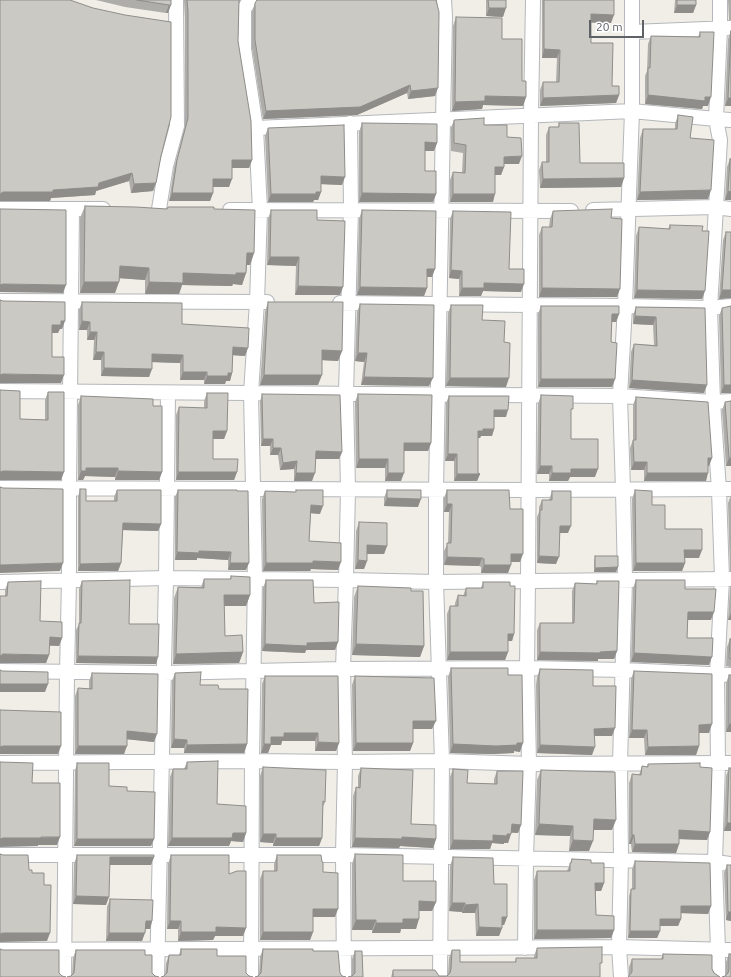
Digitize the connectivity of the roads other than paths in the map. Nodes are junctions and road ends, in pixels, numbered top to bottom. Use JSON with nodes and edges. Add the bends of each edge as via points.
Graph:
{"nodes":[{"id":1,"x":176,"y":0,"type":"edge"},
{"id":2,"x":250,"y":0,"type":"edge"},
{"id":3,"x":444,"y":0,"type":"edge"},
{"id":4,"x":533,"y":0,"type":"edge"},
{"id":5,"x":632,"y":0,"type":"edge"},
{"id":6,"x":720,"y":0,"type":"edge"},
{"id":7,"x":726,"y":28,"type":"edge"},
{"id":8,"x":632,"y":32,"type":"junction"},
{"id":9,"x":632,"y":111,"type":"junction"},
{"id":10,"x":531,"y":115,"type":"junction"},
{"id":11,"x":443,"y":119,"type":"junction"},
{"id":12,"x":716,"y":119,"type":"junction"},
{"id":13,"x":731,"y":120,"type":"edge"},
{"id":14,"x":350,"y":123,"type":"junction"},
{"id":15,"x":256,"y":128,"type":"junction"},
{"id":16,"x":715,"y":208,"type":"junction"},
{"id":17,"x":0,"y":209,"type":"edge"},
{"id":18,"x":72,"y":209,"type":"junction"},
{"id":19,"x":119,"y":209,"type":"edge"},
{"id":20,"x":143,"y":209,"type":"edge"},
{"id":21,"x":159,"y":209,"type":"junction"},
{"id":22,"x":175,"y":209,"type":"edge"},
{"id":23,"x":628,"y":209,"type":"junction"},
{"id":24,"x":731,"y":209,"type":"edge"},
{"id":25,"x":214,"y":210,"type":"edge"},
{"id":26,"x":260,"y":210,"type":"junction"},
{"id":27,"x":351,"y":210,"type":"junction"},
{"id":28,"x":441,"y":211,"type":"junction"},
{"id":29,"x":530,"y":212,"type":"junction"},
{"id":30,"x":0,"y":301,"type":"edge"},
{"id":31,"x":71,"y":301,"type":"junction"},
{"id":32,"x":257,"y":302,"type":"junction"},
{"id":33,"x":280,"y":303,"type":"edge"},
{"id":34,"x":326,"y":303,"type":"edge"},
{"id":35,"x":349,"y":303,"type":"junction"},
{"id":36,"x":439,"y":304,"type":"junction"},
{"id":37,"x":530,"y":305,"type":"junction"},
{"id":38,"x":625,"y":306,"type":"junction"},
{"id":39,"x":731,"y":306,"type":"edge"},
{"id":40,"x":710,"y":308,"type":"junction"},
{"id":41,"x":0,"y":391,"type":"edge"},
{"id":42,"x":70,"y":392,"type":"junction"},
{"id":43,"x":168,"y":393,"type":"junction"},
{"id":44,"x":251,"y":393,"type":"junction"},
{"id":45,"x":346,"y":393,"type":"junction"},
{"id":46,"x":438,"y":395,"type":"junction"},
{"id":47,"x":529,"y":395,"type":"junction"},
{"id":48,"x":620,"y":396,"type":"junction"},
{"id":49,"x":731,"y":401,"type":"edge"},
{"id":50,"x":713,"y":402,"type":"junction"},
{"id":51,"x":0,"y":488,"type":"edge"},
{"id":52,"x":69,"y":488,"type":"junction"},
{"id":53,"x":166,"y":489,"type":"junction"},
{"id":54,"x":253,"y":489,"type":"junction"},
{"id":55,"x":725,"y":489,"type":"edge"},
{"id":56,"x":348,"y":490,"type":"junction"},
{"id":57,"x":436,"y":490,"type":"junction"},
{"id":58,"x":528,"y":490,"type":"junction"},
{"id":59,"x":623,"y":490,"type":"junction"},
{"id":60,"x":166,"y":578,"type":"junction"},
{"id":61,"x":255,"y":579,"type":"junction"},
{"id":62,"x":625,"y":579,"type":"junction"},
{"id":63,"x":727,"y":579,"type":"edge"},
{"id":64,"x":69,"y":580,"type":"junction"},
{"id":65,"x":346,"y":580,"type":"junction"},
{"id":66,"x":528,"y":580,"type":"junction"},
{"id":67,"x":0,"y":582,"type":"edge"},
{"id":68,"x":436,"y":582,"type":"junction"},
{"id":69,"x":439,"y":668,"type":"junction"},
{"id":70,"x":527,"y":668,"type":"junction"},
{"id":71,"x":343,"y":669,"type":"junction"},
{"id":72,"x":623,"y":670,"type":"junction"},
{"id":73,"x":0,"y":671,"type":"edge"},
{"id":74,"x":253,"y":671,"type":"junction"},
{"id":75,"x":67,"y":673,"type":"junction"},
{"id":76,"x":163,"y":673,"type":"junction"},
{"id":77,"x":717,"y":675,"type":"junction"},
{"id":78,"x":731,"y":675,"type":"edge"},
{"id":79,"x":252,"y":761,"type":"junction"},
{"id":80,"x":442,"y":761,"type":"junction"},
{"id":81,"x":161,"y":762,"type":"junction"},
{"id":82,"x":345,"y":762,"type":"junction"},
{"id":83,"x":0,"y":763,"type":"edge"},
{"id":84,"x":66,"y":763,"type":"junction"},
{"id":85,"x":724,"y":763,"type":"edge"},
{"id":86,"x":529,"y":764,"type":"junction"},
{"id":87,"x":620,"y":764,"type":"junction"},
{"id":88,"x":0,"y":854,"type":"edge"},
{"id":89,"x":65,"y":854,"type":"junction"},
{"id":90,"x":159,"y":855,"type":"junction"},
{"id":91,"x":251,"y":855,"type":"junction"},
{"id":92,"x":343,"y":855,"type":"junction"},
{"id":93,"x":441,"y":857,"type":"junction"},
{"id":94,"x":526,"y":858,"type":"junction"},
{"id":95,"x":621,"y":860,"type":"junction"},
{"id":96,"x":715,"y":862,"type":"junction"},
{"id":97,"x":731,"y":864,"type":"edge"},
{"id":98,"x":619,"y":947,"type":"junction"},
{"id":99,"x":344,"y":948,"type":"junction"},
{"id":100,"x":440,"y":948,"type":"junction"},
{"id":101,"x":525,"y":948,"type":"junction"},
{"id":102,"x":157,"y":949,"type":"junction"},
{"id":103,"x":251,"y":949,"type":"junction"},
{"id":104,"x":0,"y":950,"type":"edge"},
{"id":105,"x":64,"y":950,"type":"junction"},
{"id":106,"x":725,"y":950,"type":"edge"},
{"id":107,"x":64,"y":977,"type":"edge"},
{"id":108,"x":157,"y":977,"type":"edge"},
{"id":109,"x":251,"y":977,"type":"edge"},
{"id":110,"x":344,"y":977,"type":"edge"},
{"id":111,"x":440,"y":977,"type":"edge"},
{"id":112,"x":621,"y":977,"type":"edge"},
{"id":113,"x":718,"y":977,"type":"edge"}],
"edges":[{"from":1,"to":21,"type":"street","via":[[171,21],[177,126],[166,166]]},
{"from":2,"to":15,"type":"street","via":[[244,9],[244,49]]},
{"from":3,"to":11,"type":"street"},
{"from":4,"to":10,"type":"street"},
{"from":5,"to":8,"type":"street"},
{"from":6,"to":7,"type":"street"},
{"from":7,"to":8,"type":"street"},
{"from":7,"to":12,"type":"street"},
{"from":8,"to":9,"type":"street"},
{"from":9,"to":10,"type":"street"},
{"from":9,"to":12,"type":"street"},
{"from":9,"to":23,"type":"street"},
{"from":10,"to":11,"type":"street"},
{"from":10,"to":29,"type":"street"},
{"from":11,"to":14,"type":"street"},
{"from":11,"to":28,"type":"street"},
{"from":12,"to":13,"type":"street"},
{"from":12,"to":16,"type":"street","via":[[720,140]]},
{"from":14,"to":15,"type":"street"},
{"from":14,"to":27,"type":"street"},
{"from":15,"to":26,"type":"street"},
{"from":16,"to":23,"type":"street"},
{"from":16,"to":24,"type":"street"},
{"from":16,"to":40,"type":"street"},
{"from":17,"to":18,"type":"street"},
{"from":18,"to":19,"type":"street"},
{"from":18,"to":31,"type":"street"},
{"from":20,"to":21,"type":"street"},
{"from":21,"to":22,"type":"street"},
{"from":23,"to":29,"type":"street"},
{"from":23,"to":38,"type":"street"},
{"from":25,"to":26,"type":"street"},
{"from":26,"to":27,"type":"street"},
{"from":26,"to":32,"type":"street"},
{"from":27,"to":28,"type":"street"},
{"from":27,"to":35,"type":"street"},
{"from":28,"to":29,"type":"street"},
{"from":28,"to":36,"type":"street"},
{"from":29,"to":37,"type":"street"},
{"from":30,"to":31,"type":"street"},
{"from":31,"to":32,"type":"street"},
{"from":31,"to":42,"type":"street"},
{"from":32,"to":33,"type":"street"},
{"from":32,"to":44,"type":"street"},
{"from":34,"to":35,"type":"street"},
{"from":35,"to":36,"type":"street"},
{"from":35,"to":45,"type":"street"},
{"from":36,"to":37,"type":"street"},
{"from":36,"to":46,"type":"street"},
{"from":37,"to":38,"type":"street"},
{"from":37,"to":47,"type":"street"},
{"from":38,"to":40,"type":"street"},
{"from":38,"to":48,"type":"street"},
{"from":39,"to":40,"type":"street"},
{"from":40,"to":50,"type":"street"},
{"from":41,"to":42,"type":"street"},
{"from":42,"to":43,"type":"street"},
{"from":42,"to":52,"type":"street"},
{"from":43,"to":44,"type":"street"},
{"from":43,"to":53,"type":"street"},
{"from":44,"to":45,"type":"street"},
{"from":44,"to":54,"type":"street"},
{"from":45,"to":46,"type":"street"},
{"from":45,"to":56,"type":"street"},
{"from":46,"to":47,"type":"street"},
{"from":46,"to":57,"type":"street"},
{"from":47,"to":48,"type":"street"},
{"from":47,"to":58,"type":"street"},
{"from":48,"to":50,"type":"street"},
{"from":48,"to":59,"type":"street"},
{"from":49,"to":50,"type":"street"},
{"from":50,"to":55,"type":"street"},
{"from":51,"to":52,"type":"street"},
{"from":52,"to":53,"type":"street"},
{"from":52,"to":64,"type":"street"},
{"from":53,"to":54,"type":"street"},
{"from":53,"to":60,"type":"street"},
{"from":54,"to":56,"type":"street"},
{"from":54,"to":61,"type":"street"},
{"from":55,"to":59,"type":"street"},
{"from":55,"to":63,"type":"street"},
{"from":56,"to":57,"type":"street"},
{"from":56,"to":65,"type":"street"},
{"from":57,"to":58,"type":"street"},
{"from":57,"to":68,"type":"street"},
{"from":58,"to":59,"type":"street"},
{"from":58,"to":66,"type":"street"},
{"from":59,"to":62,"type":"street"},
{"from":60,"to":61,"type":"street"},
{"from":60,"to":64,"type":"street"},
{"from":60,"to":76,"type":"street"},
{"from":61,"to":65,"type":"street"},
{"from":61,"to":74,"type":"street"},
{"from":62,"to":63,"type":"street"},
{"from":62,"to":66,"type":"street"},
{"from":62,"to":72,"type":"street"},
{"from":63,"to":77,"type":"street"},
{"from":64,"to":67,"type":"street"},
{"from":64,"to":75,"type":"street"},
{"from":65,"to":68,"type":"street"},
{"from":65,"to":71,"type":"street"},
{"from":66,"to":68,"type":"street"},
{"from":66,"to":70,"type":"street"},
{"from":68,"to":69,"type":"street"},
{"from":69,"to":70,"type":"street"},
{"from":69,"to":71,"type":"street"},
{"from":69,"to":80,"type":"street"},
{"from":70,"to":72,"type":"street"},
{"from":70,"to":86,"type":"street"},
{"from":71,"to":74,"type":"street"},
{"from":71,"to":82,"type":"street"},
{"from":72,"to":77,"type":"street"},
{"from":72,"to":87,"type":"street"},
{"from":73,"to":75,"type":"street"},
{"from":74,"to":76,"type":"street"},
{"from":74,"to":79,"type":"street"},
{"from":75,"to":76,"type":"street"},
{"from":75,"to":84,"type":"street"},
{"from":76,"to":81,"type":"street"},
{"from":77,"to":78,"type":"street"},
{"from":77,"to":85,"type":"street"},
{"from":79,"to":81,"type":"street"},
{"from":79,"to":82,"type":"street"},
{"from":79,"to":91,"type":"street"},
{"from":80,"to":82,"type":"street"},
{"from":80,"to":86,"type":"street"},
{"from":80,"to":93,"type":"street"},
{"from":81,"to":84,"type":"street"},
{"from":81,"to":90,"type":"street"},
{"from":82,"to":92,"type":"street"},
{"from":83,"to":84,"type":"street"},
{"from":84,"to":89,"type":"street"},
{"from":85,"to":87,"type":"street"},
{"from":85,"to":96,"type":"street"},
{"from":86,"to":87,"type":"street"},
{"from":86,"to":94,"type":"street"},
{"from":87,"to":95,"type":"street"},
{"from":88,"to":89,"type":"street"},
{"from":89,"to":90,"type":"street"},
{"from":89,"to":105,"type":"street"},
{"from":90,"to":91,"type":"street"},
{"from":90,"to":102,"type":"street"},
{"from":91,"to":92,"type":"street"},
{"from":91,"to":103,"type":"street"},
{"from":92,"to":93,"type":"street"},
{"from":92,"to":99,"type":"street"},
{"from":93,"to":94,"type":"street"},
{"from":93,"to":100,"type":"street"},
{"from":94,"to":95,"type":"street"},
{"from":94,"to":101,"type":"street"},
{"from":95,"to":96,"type":"street"},
{"from":95,"to":98,"type":"street"},
{"from":96,"to":97,"type":"street"},
{"from":96,"to":106,"type":"street"},
{"from":98,"to":101,"type":"street"},
{"from":98,"to":106,"type":"street"},
{"from":98,"to":112,"type":"street"},
{"from":99,"to":100,"type":"street"},
{"from":99,"to":103,"type":"street"},
{"from":99,"to":110,"type":"street"},
{"from":100,"to":101,"type":"street"},
{"from":100,"to":111,"type":"street"},
{"from":102,"to":103,"type":"street"},
{"from":102,"to":105,"type":"street"},
{"from":102,"to":108,"type":"street"},
{"from":103,"to":109,"type":"street"},
{"from":104,"to":105,"type":"street"},
{"from":105,"to":107,"type":"street"},
{"from":106,"to":113,"type":"street"}]}
